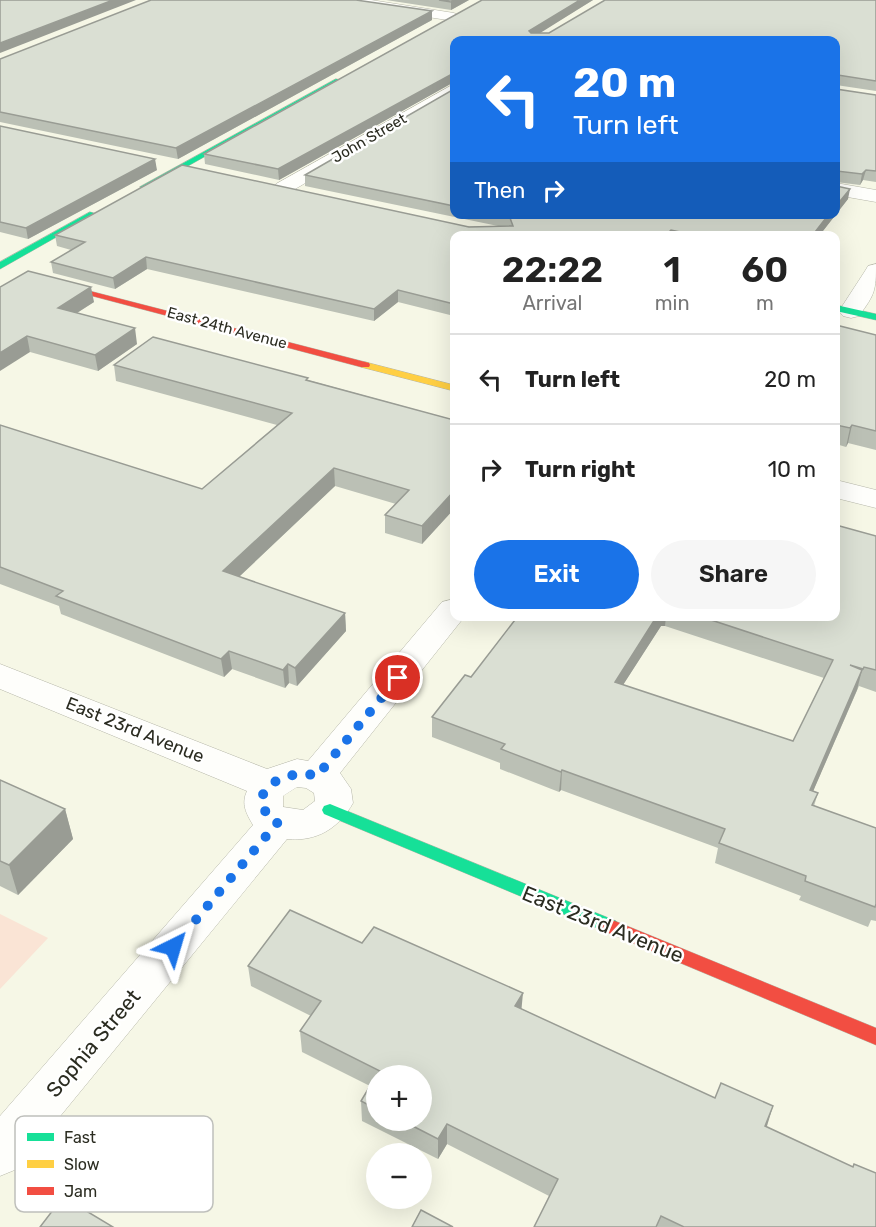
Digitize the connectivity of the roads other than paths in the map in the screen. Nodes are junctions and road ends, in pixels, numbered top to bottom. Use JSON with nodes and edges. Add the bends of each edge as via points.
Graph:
{"nodes":[{"id":1,"x":342,"y":0,"type":"edge"},
{"id":2,"x":459,"y":14,"type":"joint"},
{"id":3,"x":435,"y":27,"type":"edge"},
{"id":4,"x":354,"y":71,"type":"edge"},
{"id":5,"x":450,"y":91,"type":"edge"},
{"id":6,"x":158,"y":161,"type":"edge"},
{"id":7,"x":180,"y":166,"type":"junction"},
{"id":8,"x":206,"y":172,"type":"edge"},
{"id":9,"x":278,"y":187,"type":"joint"},
{"id":10,"x":840,"y":190,"type":"edge"},
{"id":11,"x":132,"y":193,"type":"edge"},
{"id":12,"x":306,"y":193,"type":"edge"},
{"id":13,"x":876,"y":196,"type":"edge"},
{"id":14,"x":100,"y":210,"type":"edge"},
{"id":15,"x":4,"y":268,"type":"edge"},
{"id":16,"x":876,"y":271,"type":"edge"},
{"id":17,"x":34,"y":277,"type":"edge"},
{"id":18,"x":843,"y":309,"type":"edge"},
{"id":19,"x":876,"y":316,"type":"edge"},
{"id":20,"x":450,"y":387,"type":"edge"},
{"id":21,"x":840,"y":490,"type":"edge"},
{"id":22,"x":876,"y":499,"type":"edge"},
{"id":23,"x":450,"y":615,"type":"edge"},
{"id":24,"x":0,"y":676,"type":"edge"},
{"id":25,"x":323,"y":793,"type":"junction"},
{"id":26,"x":273,"y":804,"type":"junction"},
{"id":27,"x":876,"y":1037,"type":"edge"},
{"id":28,"x":30,"y":1116,"type":"edge"},
{"id":29,"x":15,"y":1135,"type":"edge"},
{"id":30,"x":0,"y":1154,"type":"edge"}],
"edges":[{"from":1,"to":2,"type":"street"},
{"from":2,"to":3,"type":"street"},
{"from":4,"to":7,"type":"street"},
{"from":5,"to":9,"type":"street","name":"John Street"},
{"from":6,"to":7,"type":"street"},
{"from":7,"to":8,"type":"street"},
{"from":7,"to":11,"type":"street"},
{"from":9,"to":12,"type":"street"},
{"from":10,"to":13,"type":"street"},
{"from":14,"to":15,"type":"street"},
{"from":16,"to":18,"type":"street"},
{"from":17,"to":20,"type":"street","name":"East 24th Avenue"},
{"from":18,"to":19,"type":"street"},
{"from":21,"to":22,"type":"street"},
{"from":23,"to":25,"type":"street"},
{"from":24,"to":26,"type":"street","name":"East 23rd Avenue"},
{"from":25,"to":26,"type":"street","via":[[297,773],[287,775]]},
{"from":25,"to":26,"type":"street","via":[[312,823],[288,825]]},
{"from":25,"to":27,"type":"street","name":"East 23rd Avenue"},
{"from":26,"to":28,"type":"street","name":"Sophia Street"},
{"from":29,"to":30,"type":"street","name":"Sophia Street"}]}
